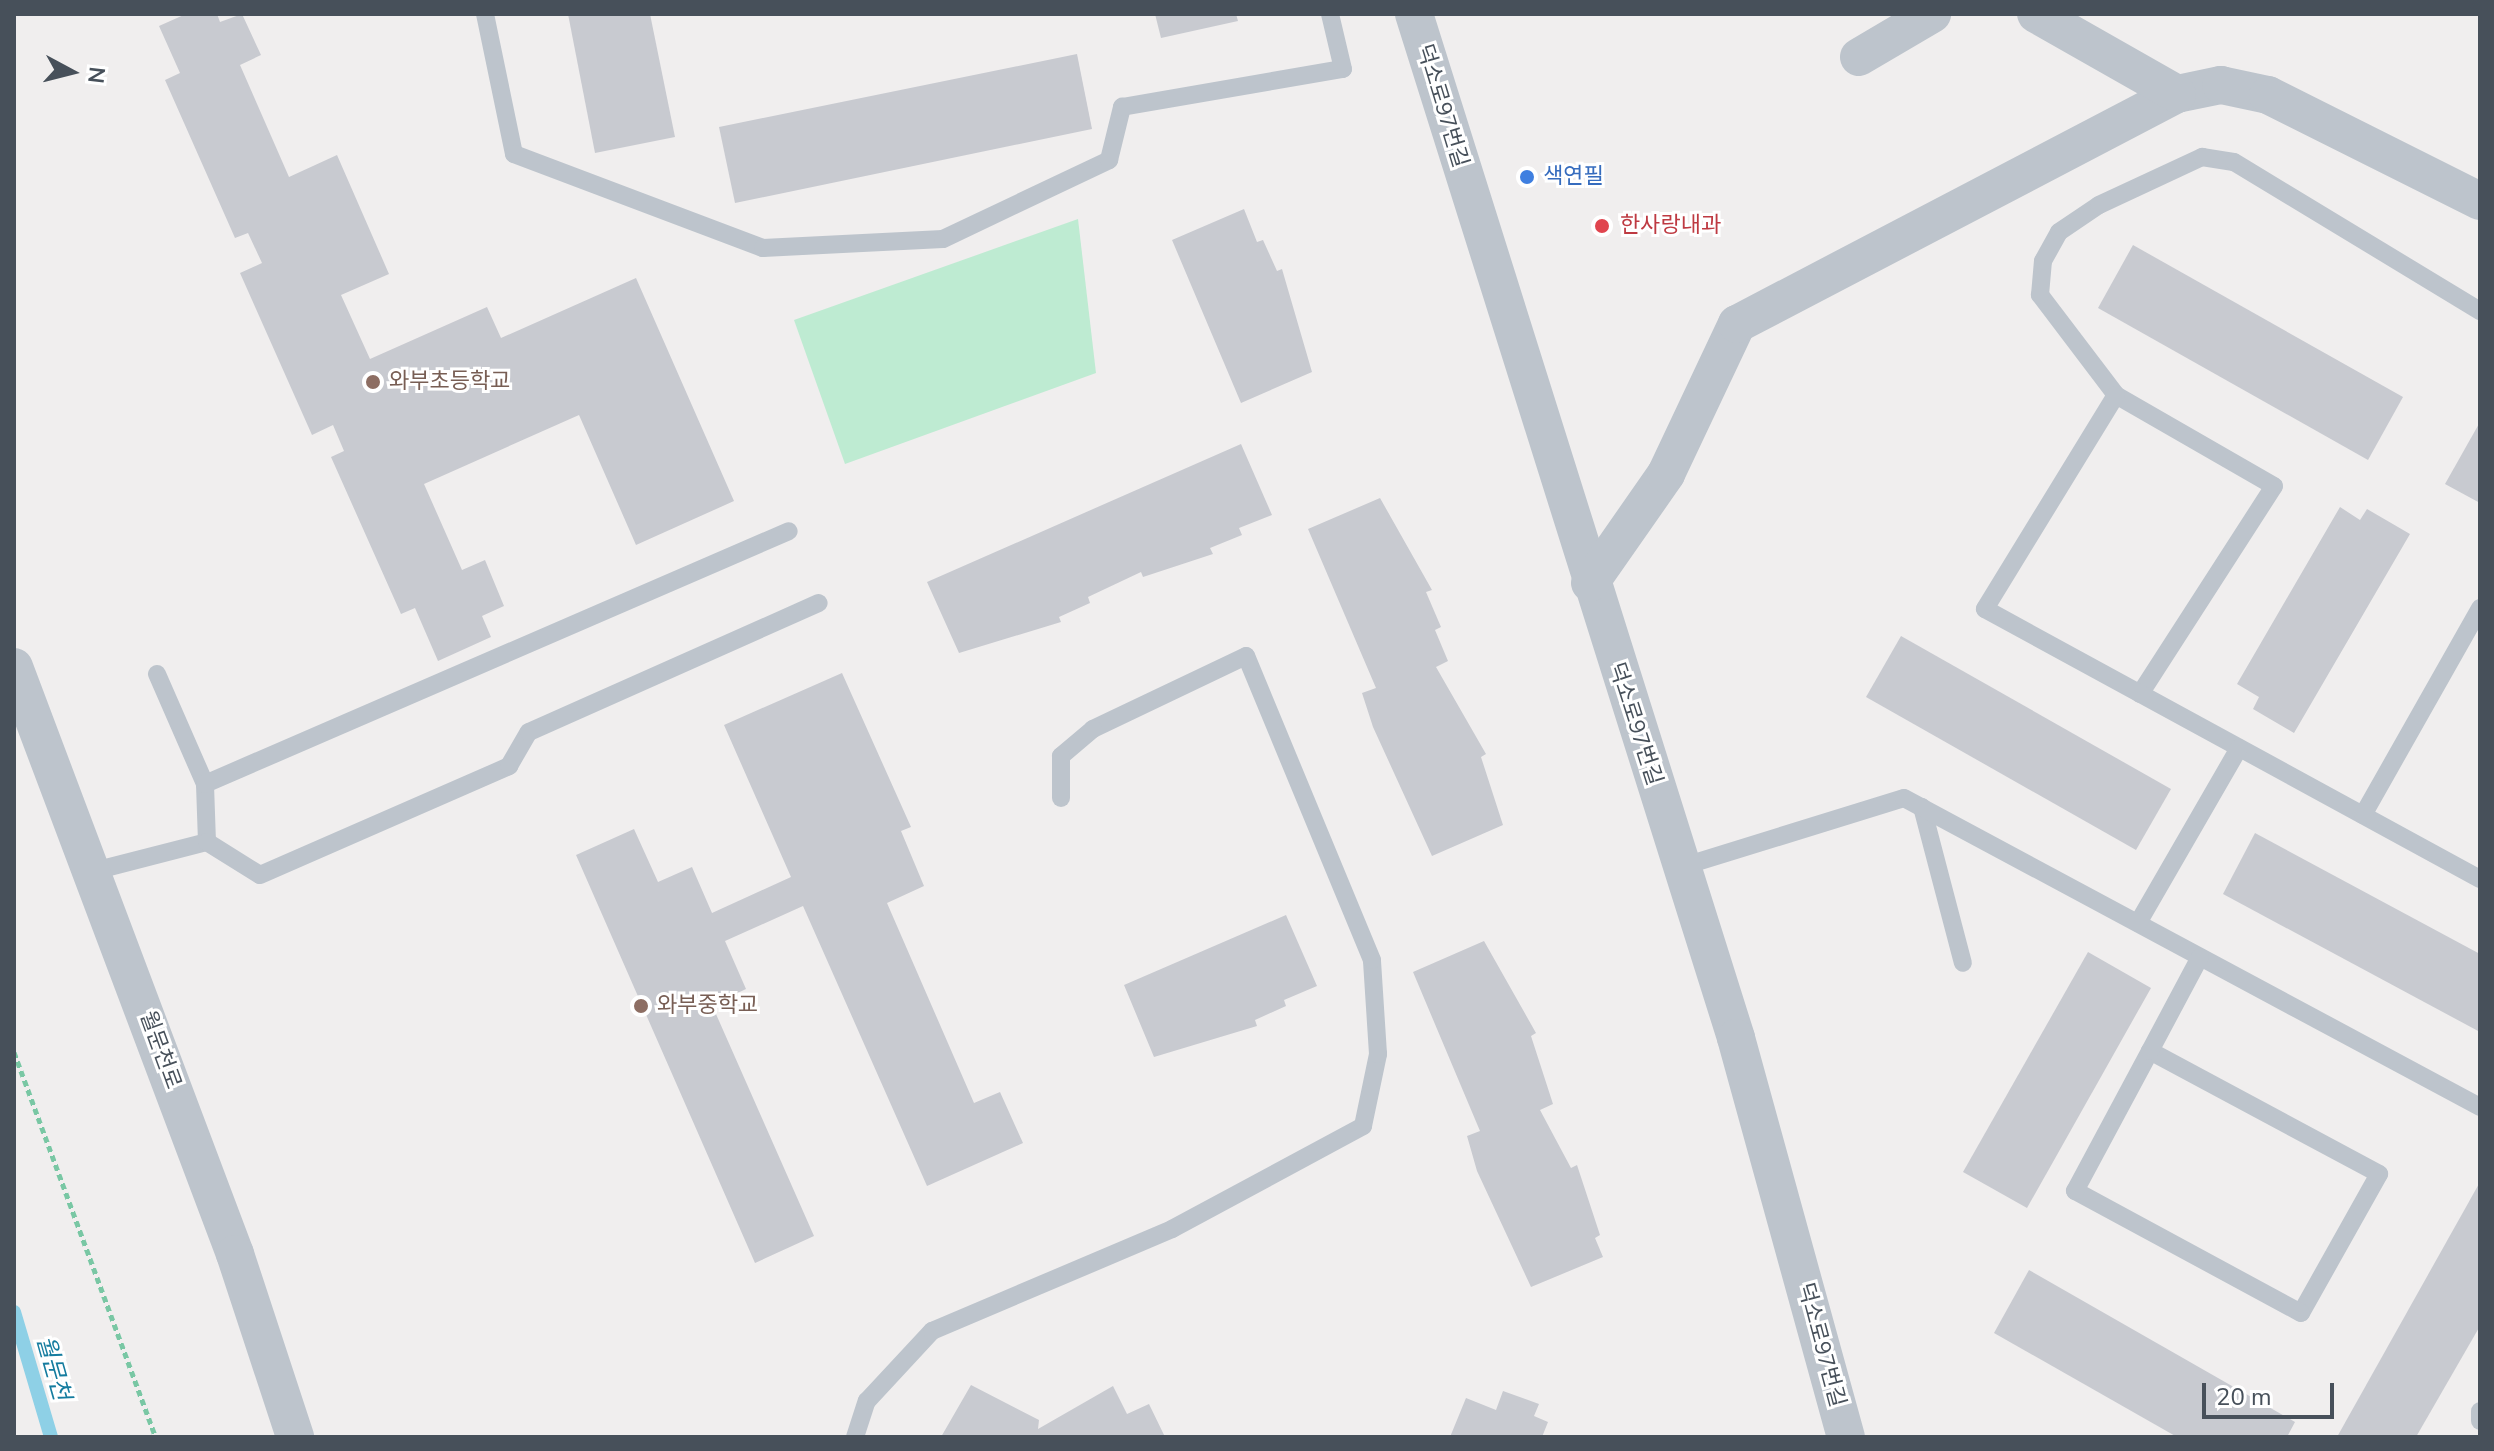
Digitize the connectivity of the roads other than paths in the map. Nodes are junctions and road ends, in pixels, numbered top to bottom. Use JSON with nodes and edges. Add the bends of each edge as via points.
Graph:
{"nodes":[{"id":1,"x":485,"y":14,"type":"edge"},
{"id":2,"x":1330,"y":14,"type":"edge"},
{"id":3,"x":1414,"y":14,"type":"edge"},
{"id":4,"x":1932,"y":14,"type":"edge"},
{"id":5,"x":2036,"y":14,"type":"edge"},
{"id":6,"x":1859,"y":57,"type":"dead end"},
{"id":7,"x":2177,"y":94,"type":"junction"},
{"id":8,"x":2480,"y":201,"type":"edge"},
{"id":9,"x":2480,"y":311,"type":"edge"},
{"id":10,"x":2116,"y":395,"type":"junction"},
{"id":11,"x":789,"y":531,"type":"dead end"},
{"id":12,"x":1590,"y":583,"type":"junction"},
{"id":13,"x":819,"y":603,"type":"dead end"},
{"id":14,"x":2480,"y":608,"type":"edge"},
{"id":15,"x":14,"y":667,"type":"edge"},
{"id":16,"x":157,"y":674,"type":"dead end"},
{"id":17,"x":2140,"y":694,"type":"junction"},
{"id":18,"x":2239,"y":748,"type":"junction"},
{"id":19,"x":205,"y":784,"type":"junction"},
{"id":20,"x":1061,"y":798,"type":"dead end"},
{"id":21,"x":1922,"y":807,"type":"junction"},
{"id":22,"x":2363,"y":815,"type":"junction"},
{"id":23,"x":207,"y":842,"type":"junction"},
{"id":24,"x":1681,"y":867,"type":"junction"},
{"id":25,"x":94,"y":871,"type":"junction"},
{"id":26,"x":2480,"y":879,"type":"edge"},
{"id":27,"x":2138,"y":923,"type":"junction"},
{"id":28,"x":2200,"y":957,"type":"junction"},
{"id":29,"x":1963,"y":963,"type":"dead end"},
{"id":30,"x":2150,"y":1051,"type":"junction"},
{"id":31,"x":2480,"y":1107,"type":"edge"},
{"id":32,"x":2480,"y":1411,"type":"edge"},
{"id":33,"x":2480,"y":1421,"type":"edge"},
{"id":34,"x":295,"y":1437,"type":"edge"},
{"id":35,"x":855,"y":1437,"type":"edge"},
{"id":36,"x":1846,"y":1437,"type":"edge"}],
"edges":[{"from":1,"to":2,"type":"lane","via":[[514,154],[763,248],[943,239],[1109,160],[1122,107],[1343,69]]},
{"from":3,"to":12,"type":"street","name":"덕소로97번길"},
{"from":4,"to":6,"type":"street"},
{"from":5,"to":7,"type":"street"},
{"from":7,"to":8,"type":"street","via":[[2221,85],[2268,95]]},
{"from":7,"to":12,"type":"street","via":[[1737,324],[1666,474]]},
{"from":9,"to":10,"type":"lane","via":[[2234,162],[2202,157],[2099,205],[2059,232],[2043,261],[2040,295]]},
{"from":10,"to":17,"type":"lane","via":[[1985,609]]},
{"from":10,"to":17,"type":"lane","via":[[2274,486]]},
{"from":11,"to":19,"type":"lane"},
{"from":12,"to":24,"type":"street","name":"덕소로97번길"},
{"from":13,"to":23,"type":"lane","via":[[529,732],[509,766],[260,875]]},
{"from":14,"to":22,"type":"lane"},
{"from":15,"to":25,"type":"street","name":"월문천로"},
{"from":16,"to":19,"type":"lane"},
{"from":17,"to":18,"type":"lane"},
{"from":18,"to":22,"type":"lane"},
{"from":18,"to":27,"type":"lane"},
{"from":19,"to":23,"type":"lane"},
{"from":20,"to":35,"type":"lane","via":[[1061,756],[1093,729],[1246,656],[1372,960],[1378,1054],[1363,1126],[1172,1229],[932,1331],[867,1401]]},
{"from":21,"to":24,"type":"lane","via":[[1904,798]]},
{"from":21,"to":27,"type":"lane"},
{"from":21,"to":29,"type":"lane"},
{"from":22,"to":26,"type":"lane"},
{"from":23,"to":25,"type":"lane"},
{"from":24,"to":36,"type":"street","name":"덕소로97번길"},
{"from":25,"to":34,"type":"street","name":"월문천로"},
{"from":27,"to":28,"type":"lane"},
{"from":28,"to":30,"type":"lane"},
{"from":28,"to":31,"type":"lane"},
{"from":30,"to":30,"type":"lane","via":[[2075,1191],[2301,1313],[2379,1174]]},
{"from":32,"to":33,"type":"lane"}]}
